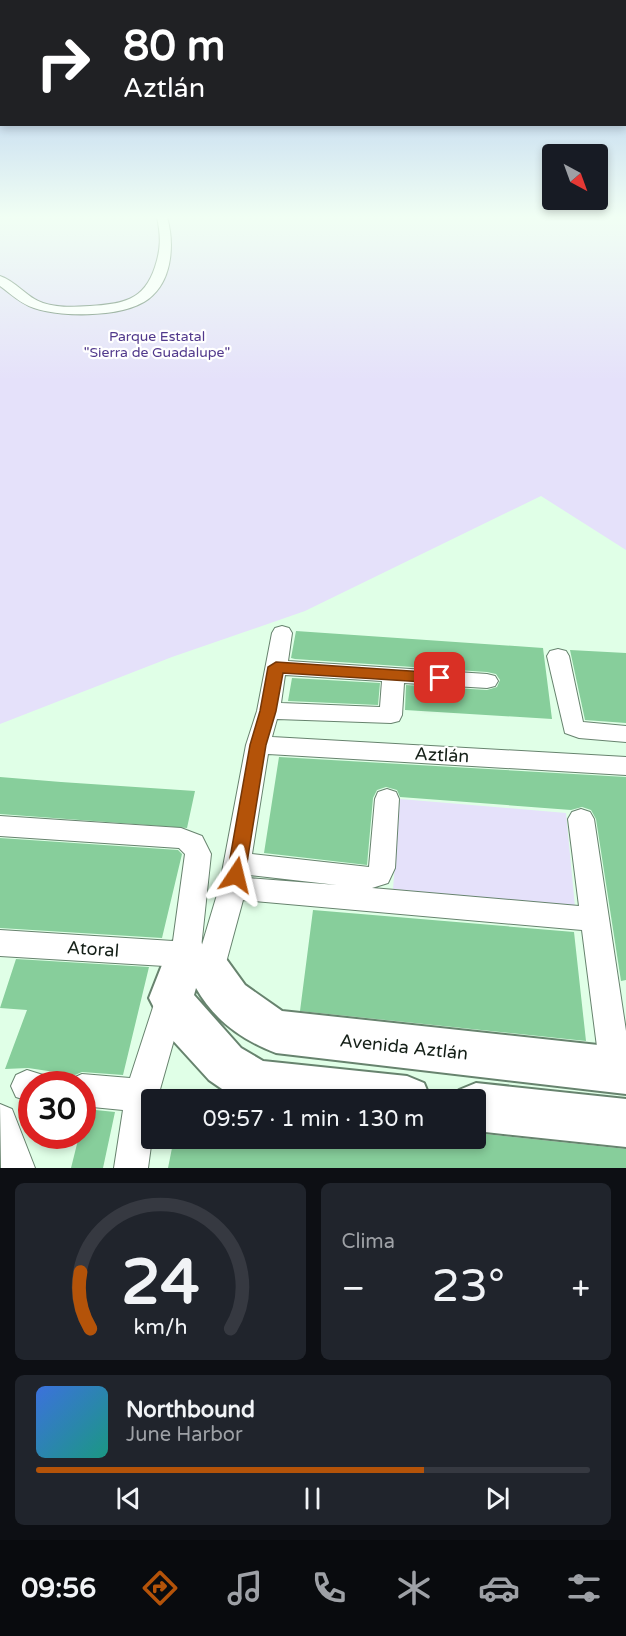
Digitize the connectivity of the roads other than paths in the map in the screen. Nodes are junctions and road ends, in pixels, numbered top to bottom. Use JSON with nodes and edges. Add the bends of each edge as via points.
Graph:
{"nodes":[{"id":1,"x":159,"y":272,"type":"edge"},
{"id":2,"x":0,"y":280,"type":"edge"},
{"id":3,"x":282,"y":633,"type":"dead end"},
{"id":4,"x":558,"y":656,"type":"dead end"},
{"id":5,"x":276,"y":667,"type":"junction"},
{"id":6,"x":393,"y":675,"type":"junction"},
{"id":7,"x":487,"y":681,"type":"dead end"},
{"id":8,"x":268,"y":711,"type":"junction"},
{"id":9,"x":626,"y":734,"type":"edge"},
{"id":10,"x":258,"y":745,"type":"junction"},
{"id":11,"x":626,"y":766,"type":"edge"},
{"id":12,"x":387,"y":799,"type":"dead end"},
{"id":13,"x":581,"y":819,"type":"dead end"},
{"id":14,"x":0,"y":826,"type":"edge"},
{"id":15,"x":236,"y":875,"type":"junction"},
{"id":16,"x":595,"y":920,"type":"junction"},
{"id":17,"x":0,"y":943,"type":"edge"},
{"id":18,"x":198,"y":962,"type":"junction"},
{"id":19,"x":171,"y":998,"type":"junction"},
{"id":20,"x":621,"y":1071,"type":"edge"},
{"id":21,"x":143,"y":1089,"type":"edge"},
{"id":22,"x":303,"y":1089,"type":"edge"},
{"id":23,"x":96,"y":1091,"type":"edge"},
{"id":24,"x":141,"y":1095,"type":"joint"},
{"id":25,"x":486,"y":1108,"type":"edge"},
{"id":26,"x":0,"y":1121,"type":"edge"},
{"id":27,"x":626,"y":1123,"type":"edge"},
{"id":28,"x":18,"y":1168,"type":"edge"},
{"id":29,"x":131,"y":1168,"type":"edge"}],
"edges":[{"from":1,"to":2,"type":"street","via":[[151,292],[137,300],[87,310],[37,305]]},
{"from":3,"to":5,"type":"street"},
{"from":4,"to":9,"type":"street","via":[[573,727]]},
{"from":5,"to":6,"type":"street"},
{"from":5,"to":8,"type":"street"},
{"from":6,"to":7,"type":"street"},
{"from":6,"to":8,"type":"street","via":[[391,715]]},
{"from":8,"to":10,"type":"street"},
{"from":10,"to":11,"type":"street","name":"Aztlán"},
{"from":10,"to":15,"type":"street"},
{"from":12,"to":15,"type":"street","via":[[382,868],[378,875]]},
{"from":13,"to":16,"type":"street"},
{"from":14,"to":18,"type":"street","via":[[181,838],[193,843],[198,854]]},
{"from":15,"to":16,"type":"street"},
{"from":15,"to":18,"type":"street"},
{"from":16,"to":20,"type":"street"},
{"from":17,"to":18,"type":"street","name":"Atoral"},
{"from":18,"to":19,"type":"street"},
{"from":18,"to":20,"type":"street","name":"Avenida Aztlán","via":[[221,993],[249,1017],[276,1032]]},
{"from":19,"to":21,"type":"street"},
{"from":19,"to":22,"type":"street","via":[[184,1020],[225,1064],[256,1084]]},
{"from":23,"to":24,"type":"street"},
{"from":24,"to":29,"type":"street"},
{"from":25,"to":27,"type":"street"},
{"from":26,"to":28,"type":"street"}]}
